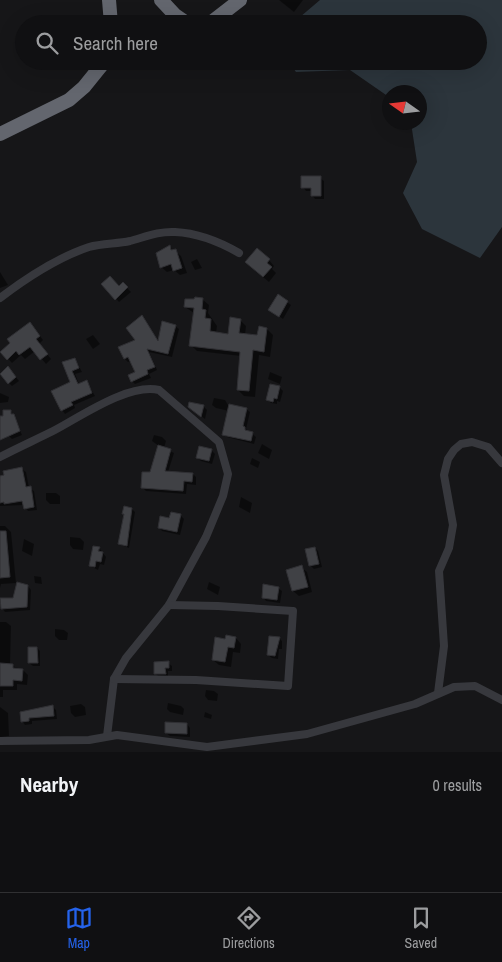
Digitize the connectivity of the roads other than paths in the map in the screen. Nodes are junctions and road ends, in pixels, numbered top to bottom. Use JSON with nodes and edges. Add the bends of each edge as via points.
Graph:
{"nodes":[{"id":1,"x":110,"y":0,"type":"edge"},
{"id":2,"x":161,"y":0,"type":"edge"},
{"id":3,"x":240,"y":0,"type":"edge"},
{"id":4,"x":111,"y":15,"type":"edge"},
{"id":5,"x":175,"y":15,"type":"edge"},
{"id":6,"x":221,"y":15,"type":"edge"},
{"id":7,"x":98,"y":70,"type":"edge"},
{"id":8,"x":0,"y":134,"type":"edge"},
{"id":9,"x":240,"y":253,"type":"dead end"},
{"id":10,"x":0,"y":298,"type":"edge"},
{"id":11,"x":0,"y":457,"type":"edge"},
{"id":12,"x":502,"y":463,"type":"edge"},
{"id":13,"x":169,"y":605,"type":"junction"},
{"id":14,"x":114,"y":679,"type":"junction"},
{"id":15,"x":438,"y":693,"type":"junction"},
{"id":16,"x":502,"y":700,"type":"edge"},
{"id":17,"x":107,"y":736,"type":"junction"},
{"id":18,"x":0,"y":741,"type":"edge"}],
"edges":[{"from":1,"to":4,"type":"highway"},
{"from":2,"to":5,"type":"highway"},
{"from":3,"to":6,"type":"highway"},
{"from":7,"to":8,"type":"highway","via":[[69,100]]},
{"from":9,"to":10,"type":"street","via":[[197,235],[155,233],[70,255]]},
{"from":11,"to":13,"type":"street","via":[[97,407],[150,388],[159,390],[200,423],[219,442],[228,474],[223,496],[206,537]]},
{"from":12,"to":15,"type":"street","via":[[488,447],[472,442],[461,444],[448,460],[444,475],[453,525],[440,571],[444,646]]},
{"from":13,"to":14,"type":"street","via":[[126,658]]},
{"from":13,"to":14,"type":"street","via":[[293,611],[288,686]]},
{"from":14,"to":17,"type":"street"},
{"from":15,"to":16,"type":"street","via":[[454,687],[475,686]]},
{"from":15,"to":17,"type":"street","via":[[415,704],[307,734],[207,747]]},
{"from":17,"to":18,"type":"street","via":[[89,740]]}]}
